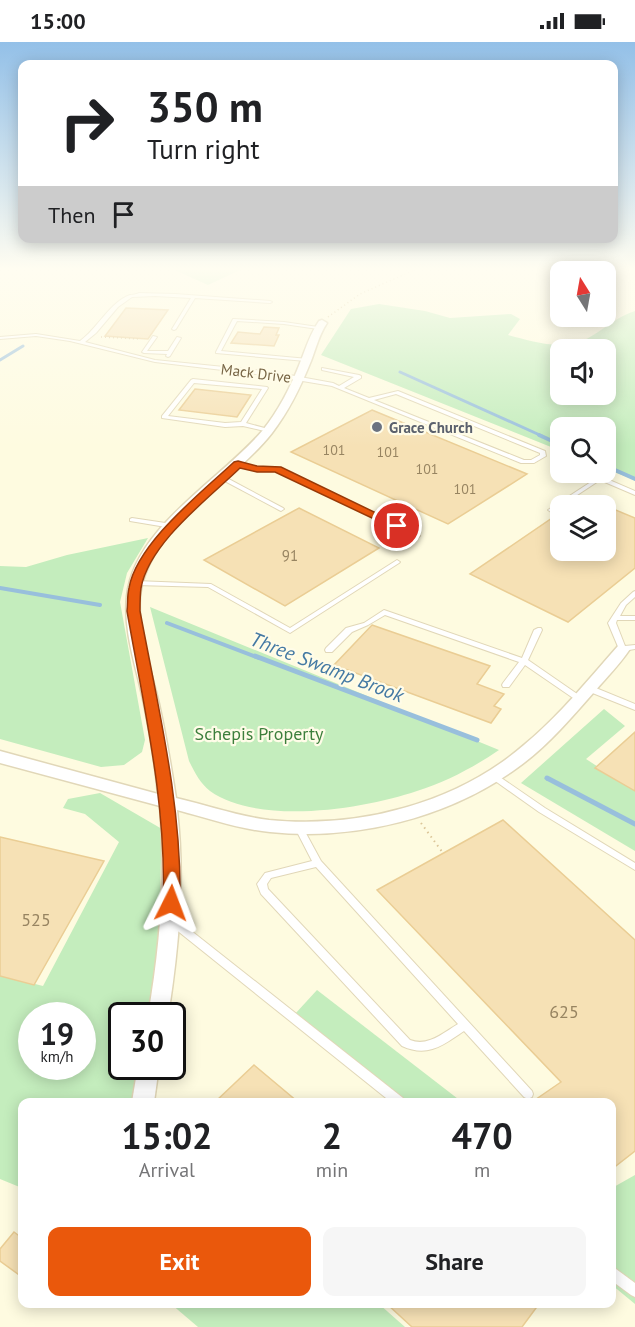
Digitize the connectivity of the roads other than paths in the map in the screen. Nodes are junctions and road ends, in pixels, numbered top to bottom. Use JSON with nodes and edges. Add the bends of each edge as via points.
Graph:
{"nodes":[{"id":1,"x":97,"y":327,"type":"edge"},
{"id":2,"x":231,"y":327,"type":"edge"},
{"id":3,"x":320,"y":327,"type":"edge"},
{"id":4,"x":0,"y":338,"type":"edge"},
{"id":5,"x":154,"y":338,"type":"road end"},
{"id":6,"x":179,"y":338,"type":"dead end"},
{"id":7,"x":81,"y":343,"type":"junction"},
{"id":8,"x":170,"y":353,"type":"junction"},
{"id":9,"x":306,"y":360,"type":"junction"},
{"id":10,"x":165,"y":362,"type":"junction"},
{"id":11,"x":324,"y":369,"type":"dead end"},
{"id":12,"x":299,"y":378,"type":"junction"},
{"id":13,"x":341,"y":387,"type":"junction"},
{"id":14,"x":371,"y":399,"type":"junction"},
{"id":15,"x":243,"y":424,"type":"junction"},
{"id":16,"x":269,"y":430,"type":"junction"},
{"id":17,"x":238,"y":464,"type":"junction"},
{"id":18,"x":223,"y":478,"type":"junction"},
{"id":19,"x":635,"y":493,"type":"edge"},
{"id":20,"x":574,"y":495,"type":"edge"},
{"id":21,"x":281,"y":509,"type":"dead end"},
{"id":22,"x":132,"y":520,"type":"dead end"},
{"id":23,"x":172,"y":526,"type":"junction"},
{"id":24,"x":417,"y":536,"type":"dead end"},
{"id":25,"x":397,"y":562,"type":"dead end"},
{"id":26,"x":136,"y":583,"type":"junction"},
{"id":27,"x":635,"y":594,"type":"edge"},
{"id":28,"x":615,"y":618,"type":"junction"},
{"id":29,"x":635,"y":618,"type":"edge"},
{"id":30,"x":538,"y":630,"type":"dead end"},
{"id":31,"x":629,"y":648,"type":"edge"},
{"id":32,"x":329,"y":650,"type":"dead end"},
{"id":33,"x":524,"y":661,"type":"junction"},
{"id":34,"x":506,"y":685,"type":"dead end"},
{"id":35,"x":583,"y":693,"type":"junction"},
{"id":36,"x":635,"y":707,"type":"edge"},
{"id":37,"x":0,"y":757,"type":"edge"},
{"id":38,"x":494,"y":777,"type":"junction"},
{"id":39,"x":168,"y":802,"type":"junction"},
{"id":40,"x":298,"y":828,"type":"junction"},
{"id":41,"x":318,"y":863,"type":"junction"},
{"id":42,"x":635,"y":867,"type":"edge"},
{"id":43,"x":171,"y":920,"type":"junction"},
{"id":44,"x":160,"y":1002,"type":"edge"},
{"id":45,"x":464,"y":1025,"type":"junction"},
{"id":46,"x":147,"y":1080,"type":"edge"},
{"id":47,"x":528,"y":1094,"type":"dead end"},
{"id":48,"x":144,"y":1098,"type":"edge"},
{"id":49,"x":394,"y":1098,"type":"edge"},
{"id":50,"x":616,"y":1276,"type":"edge"},
{"id":51,"x":635,"y":1291,"type":"edge"}],
"edges":[{"from":1,"to":7,"type":"lane"},
{"from":2,"to":9,"type":"lane","via":[[218,352]]},
{"from":3,"to":9,"type":"street"},
{"from":4,"to":7,"type":"lane","name":"Mack Drive","via":[[25,334]]},
{"from":5,"to":8,"type":"lane","via":[[144,352]]},
{"from":6,"to":8,"type":"lane"},
{"from":7,"to":10,"type":"lane","name":"Mack Drive"},
{"from":8,"to":10,"type":"lane"},
{"from":9,"to":12,"type":"street"},
{"from":10,"to":12,"type":"lane","name":"Mack Drive"},
{"from":11,"to":13,"type":"lane","via":[[359,377]]},
{"from":12,"to":13,"type":"lane","name":"Mack Drive"},
{"from":12,"to":16,"type":"street"},
{"from":13,"to":14,"type":"lane","name":"Mack Drive"},
{"from":14,"to":14,"type":"lane","name":"Mack Drive","via":[[523,462],[543,456],[543,452],[396,392]]},
{"from":15,"to":15,"type":"lane","via":[[225,425],[164,417],[193,381],[265,388]]},
{"from":15,"to":16,"type":"lane"},
{"from":16,"to":17,"type":"street"},
{"from":17,"to":18,"type":"street"},
{"from":17,"to":24,"type":"lane","via":[[277,469]]},
{"from":18,"to":21,"type":"lane"},
{"from":18,"to":23,"type":"street"},
{"from":19,"to":20,"type":"lane","via":[[600,478]]},
{"from":22,"to":23,"type":"lane"},
{"from":23,"to":26,"type":"street","via":[[152,551]]},
{"from":25,"to":26,"type":"lane","via":[[290,631],[208,585]]},
{"from":26,"to":39,"type":"street","via":[[135,626]]},
{"from":27,"to":28,"type":"lane"},
{"from":28,"to":29,"type":"lane"},
{"from":28,"to":31,"type":"lane","via":[[614,630]]},
{"from":30,"to":33,"type":"lane"},
{"from":31,"to":35,"type":"street"},
{"from":32,"to":33,"type":"lane","via":[[349,630],[384,612]]},
{"from":33,"to":34,"type":"lane"},
{"from":33,"to":35,"type":"lane"},
{"from":35,"to":36,"type":"lane"},
{"from":35,"to":38,"type":"street","via":[[538,742]]},
{"from":37,"to":39,"type":"street","via":[[74,780]]},
{"from":38,"to":40,"type":"street","via":[[412,811],[366,822]]},
{"from":38,"to":42,"type":"lane"},
{"from":39,"to":40,"type":"street","via":[[259,825]]},
{"from":39,"to":43,"type":"street","via":[[173,858]]},
{"from":40,"to":41,"type":"lane"},
{"from":41,"to":45,"type":"lane"},
{"from":41,"to":45,"type":"lane","via":[[268,875],[262,884],[264,891],[410,1046],[429,1046]]},
{"from":43,"to":44,"type":"street"},
{"from":43,"to":49,"type":"lane"},
{"from":45,"to":47,"type":"lane"},
{"from":46,"to":48,"type":"street"},
{"from":50,"to":51,"type":"lane"}]}
